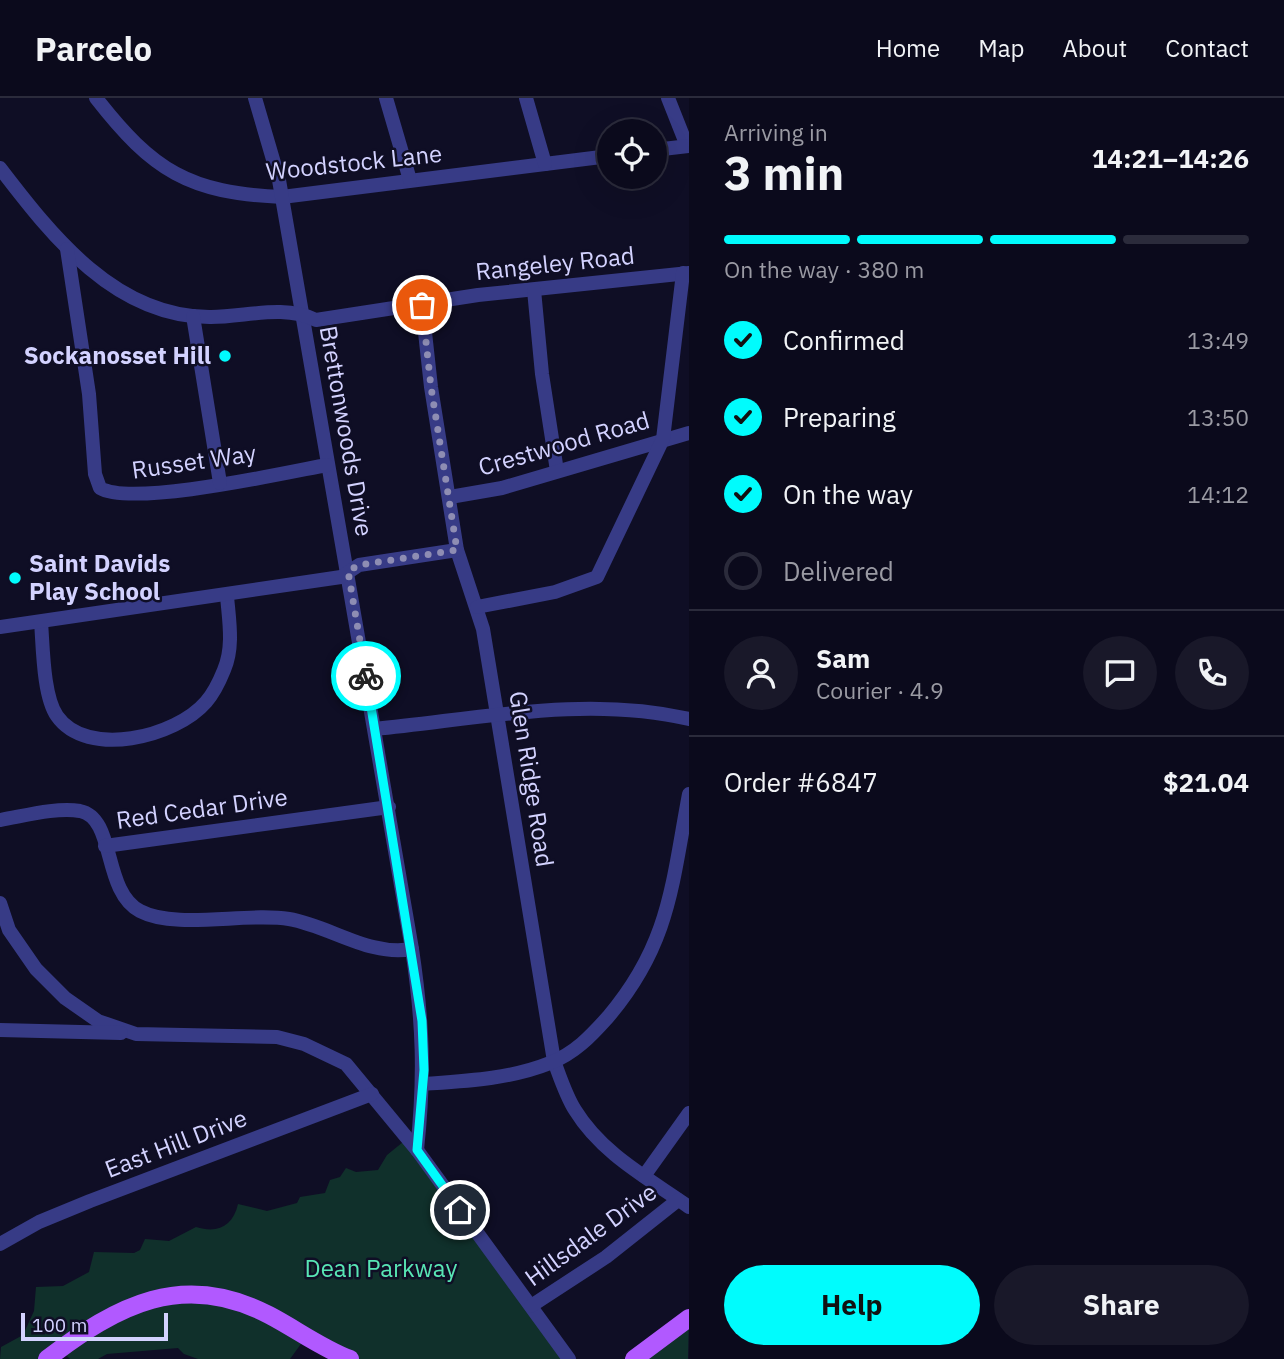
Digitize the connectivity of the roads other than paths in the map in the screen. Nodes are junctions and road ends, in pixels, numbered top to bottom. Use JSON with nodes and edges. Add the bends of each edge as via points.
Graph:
{"nodes":[{"id":1,"x":96,"y":98,"type":"edge"},
{"id":2,"x":254,"y":98,"type":"edge"},
{"id":3,"x":386,"y":98,"type":"edge"},
{"id":4,"x":526,"y":98,"type":"edge"},
{"id":5,"x":668,"y":98,"type":"edge"},
{"id":6,"x":688,"y":146,"type":"edge"},
{"id":7,"x":667,"y":148,"type":"edge"},
{"id":8,"x":597,"y":158,"type":"edge"},
{"id":9,"x":545,"y":164,"type":"junction"},
{"id":10,"x":0,"y":168,"type":"edge"},
{"id":11,"x":410,"y":180,"type":"junction"},
{"id":12,"x":282,"y":197,"type":"junction"},
{"id":13,"x":67,"y":249,"type":"junction"},
{"id":14,"x":686,"y":273,"type":"edge"},
{"id":15,"x":534,"y":290,"type":"junction"},
{"id":16,"x":422,"y":305,"type":"junction"},
{"id":17,"x":302,"y":313,"type":"junction"},
{"id":18,"x":193,"y":316,"type":"junction"},
{"id":19,"x":689,"y":433,"type":"edge"},
{"id":20,"x":663,"y":439,"type":"junction"},
{"id":21,"x":327,"y":465,"type":"junction"},
{"id":22,"x":557,"y":471,"type":"junction"},
{"id":23,"x":220,"y":483,"type":"junction"},
{"id":24,"x":450,"y":497,"type":"junction"},
{"id":25,"x":457,"y":550,"type":"junction"},
{"id":26,"x":348,"y":571,"type":"junction"},
{"id":27,"x":227,"y":596,"type":"junction"},
{"id":28,"x":477,"y":607,"type":"junction"},
{"id":29,"x":41,"y":622,"type":"junction"},
{"id":30,"x":0,"y":627,"type":"edge"},
{"id":31,"x":499,"y":716,"type":"junction"},
{"id":32,"x":689,"y":719,"type":"edge"},
{"id":33,"x":375,"y":730,"type":"junction"},
{"id":34,"x":689,"y":794,"type":"edge"},
{"id":35,"x":389,"y":807,"type":"junction"},
{"id":36,"x":0,"y":820,"type":"edge"},
{"id":37,"x":105,"y":846,"type":"junction"},
{"id":38,"x":0,"y":903,"type":"edge"},
{"id":39,"x":412,"y":949,"type":"junction"},
{"id":40,"x":0,"y":1030,"type":"edge"},
{"id":41,"x":136,"y":1034,"type":"junction"},
{"id":42,"x":554,"y":1061,"type":"junction"},
{"id":43,"x":424,"y":1084,"type":"junction"},
{"id":44,"x":372,"y":1094,"type":"junction"},
{"id":45,"x":689,"y":1113,"type":"edge"},
{"id":46,"x":417,"y":1150,"type":"junction"},
{"id":47,"x":644,"y":1176,"type":"junction"},
{"id":48,"x":684,"y":1204,"type":"edge"},
{"id":49,"x":0,"y":1244,"type":"edge"},
{"id":50,"x":531,"y":1306,"type":"junction"},
{"id":51,"x":689,"y":1318,"type":"edge"},
{"id":52,"x":636,"y":1358,"type":"edge"},
{"id":53,"x":47,"y":1359,"type":"edge"},
{"id":54,"x":350,"y":1359,"type":"edge"},
{"id":55,"x":569,"y":1359,"type":"edge"}],
"edges":[{"from":1,"to":12,"type":"street","name":"Woodstock Lane","via":[[151,159],[174,174],[217,191]]},
{"from":2,"to":12,"type":"street","name":"Brettonwoods Drive"},
{"from":3,"to":11,"type":"street"},
{"from":4,"to":9,"type":"street"},
{"from":5,"to":6,"type":"street"},
{"from":6,"to":7,"type":"street"},
{"from":8,"to":9,"type":"street","name":"Woodstock Lane"},
{"from":9,"to":11,"type":"street","name":"Woodstock Lane"},
{"from":10,"to":13,"type":"street","name":"Rangeley Road"},
{"from":11,"to":12,"type":"street","name":"Woodstock Lane"},
{"from":12,"to":17,"type":"street","name":"Brettonwoods Drive"},
{"from":13,"to":18,"type":"street","name":"Rangeley Road","via":[[87,269],[127,295]]},
{"from":13,"to":23,"type":"street","name":"Russet Way","via":[[100,488],[121,495]]},
{"from":14,"to":15,"type":"street","name":"Rangeley Road"},
{"from":14,"to":20,"type":"street"},
{"from":15,"to":16,"type":"street","name":"Rangeley Road"},
{"from":15,"to":22,"type":"street"},
{"from":16,"to":17,"type":"street","name":"Rangeley Road","via":[[316,320]]},
{"from":16,"to":24,"type":"street","name":"Glen Ridge Road"},
{"from":17,"to":18,"type":"street","name":"Rangeley Road"},
{"from":17,"to":21,"type":"street","name":"Brettonwoods Drive"},
{"from":18,"to":23,"type":"street"},
{"from":19,"to":20,"type":"street","name":"Crestwood Road"},
{"from":20,"to":22,"type":"street","name":"Crestwood Road"},
{"from":20,"to":28,"type":"street","via":[[597,577],[555,592]]},
{"from":21,"to":23,"type":"street","name":"Russet Way"},
{"from":21,"to":26,"type":"street","name":"Brettonwoods Drive"},
{"from":22,"to":24,"type":"street","name":"Crestwood Road","via":[[502,488]]},
{"from":24,"to":25,"type":"street","name":"Glen Ridge Road"},
{"from":25,"to":26,"type":"street","via":[[359,565]]},
{"from":25,"to":28,"type":"street","name":"Glen Ridge Road"},
{"from":26,"to":27,"type":"street","via":[[341,577]]},
{"from":26,"to":33,"type":"street","name":"Brettonwoods Drive"},
{"from":27,"to":29,"type":"street"},
{"from":27,"to":29,"type":"street","via":[[231,636],[225,668],[206,702],[156,734],[125,739],[76,732],[55,714],[48,692]]},
{"from":28,"to":31,"type":"street","name":"Glen Ridge Road"},
{"from":29,"to":30,"type":"street"},
{"from":31,"to":32,"type":"street","via":[[607,708]]},
{"from":31,"to":33,"type":"street"},
{"from":31,"to":42,"type":"street","name":"Glen Ridge Road"},
{"from":33,"to":35,"type":"street","name":"Brettonwoods Drive"},
{"from":34,"to":42,"type":"street","via":[[667,913],[656,946],[635,982],[583,1045]]},
{"from":35,"to":37,"type":"street","name":"Red Cedar Drive"},
{"from":35,"to":39,"type":"street","name":"Brettonwoods Drive"},
{"from":36,"to":37,"type":"street","name":"Red Cedar Drive","via":[[81,812],[97,824]]},
{"from":37,"to":39,"type":"street","via":[[120,892],[141,911],[190,920],[258,916],[289,920],[326,928],[384,950]]},
{"from":38,"to":41,"type":"street","via":[[9,930],[46,979],[98,1021]]},
{"from":39,"to":43,"type":"street","name":"Brettonwoods Drive","via":[[422,1021]]},
{"from":40,"to":41,"type":"street"},
{"from":41,"to":44,"type":"street","via":[[276,1037],[304,1044],[345,1064]]},
{"from":42,"to":43,"type":"street","via":[[508,1075]]},
{"from":42,"to":47,"type":"street","name":"Glen Ridge Road","via":[[574,1109],[590,1130],[620,1161]]},
{"from":43,"to":46,"type":"street","name":"Brettonwoods Drive"},
{"from":44,"to":46,"type":"street"},
{"from":44,"to":49,"type":"street","name":"East Hill Drive","via":[[90,1201]]},
{"from":45,"to":47,"type":"street"},
{"from":46,"to":50,"type":"street"},
{"from":47,"to":48,"type":"street","name":"Glen Ridge Road"},
{"from":48,"to":50,"type":"street","name":"Hillsdale Drive"},
{"from":50,"to":55,"type":"street"},
{"from":51,"to":52,"type":"main road"},
{"from":53,"to":54,"type":"main road","via":[[88,1327],[125,1308],[160,1297],[195,1294],[242,1302]]}]}
